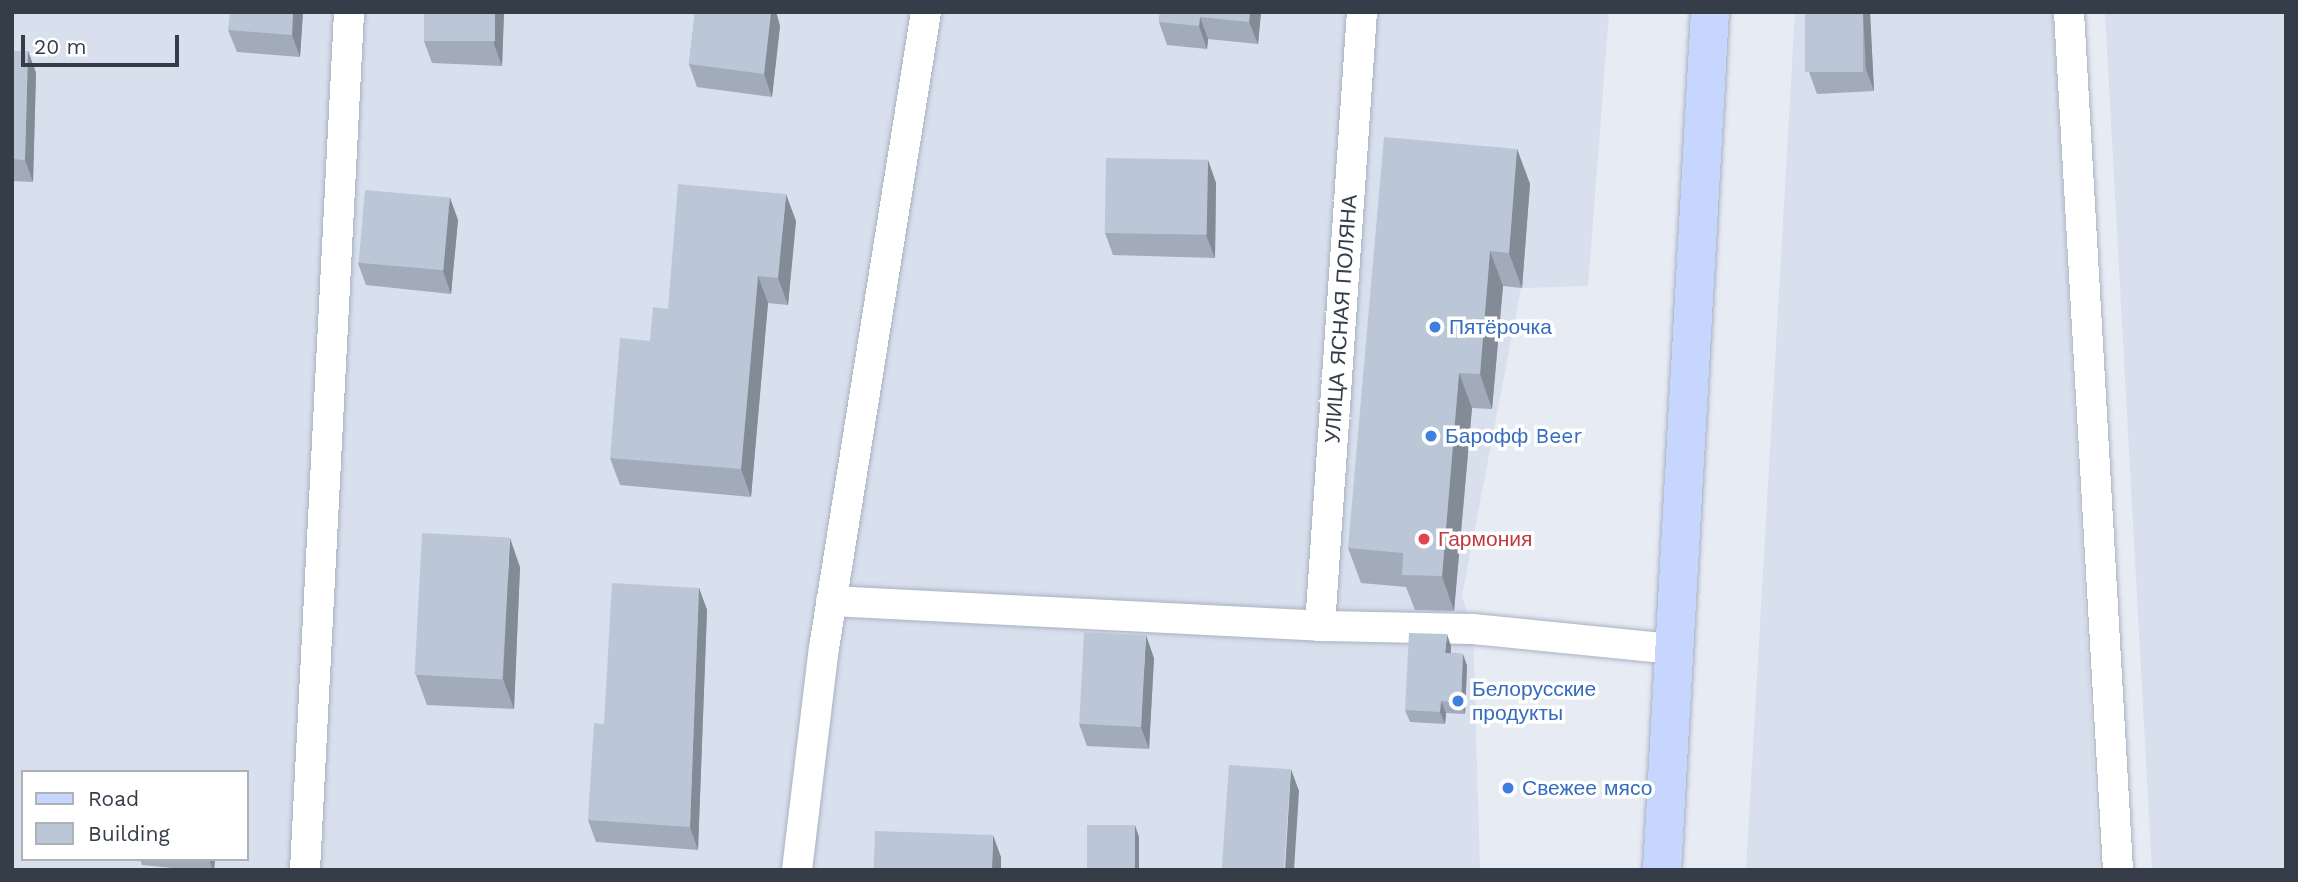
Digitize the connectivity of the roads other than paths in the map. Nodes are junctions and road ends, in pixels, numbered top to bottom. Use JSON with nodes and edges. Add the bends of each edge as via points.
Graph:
{"nodes":[{"id":1,"x":349,"y":12,"type":"edge"},
{"id":2,"x":926,"y":12,"type":"edge"},
{"id":3,"x":1362,"y":12,"type":"edge"},
{"id":4,"x":1710,"y":12,"type":"edge"},
{"id":5,"x":2069,"y":12,"type":"edge"},
{"id":6,"x":831,"y":601,"type":"junction"},
{"id":7,"x":1320,"y":626,"type":"junction"},
{"id":8,"x":1674,"y":649,"type":"junction"},
{"id":9,"x":304,"y":870,"type":"edge"},
{"id":10,"x":797,"y":870,"type":"edge"},
{"id":11,"x":1662,"y":870,"type":"edge"},
{"id":12,"x":2118,"y":870,"type":"edge"}],
"edges":[{"from":1,"to":9,"type":"lane"},
{"from":2,"to":6,"type":"lane"},
{"from":3,"to":7,"type":"lane","name":"УЛИЦА ЯСНАЯ ПОЛЯНА"},
{"from":4,"to":8,"type":"main road"},
{"from":5,"to":12,"type":"lane"},
{"from":6,"to":7,"type":"lane"},
{"from":6,"to":10,"type":"lane"},
{"from":7,"to":8,"type":"lane","via":[[1472,629]]},
{"from":8,"to":11,"type":"main road"}]}
